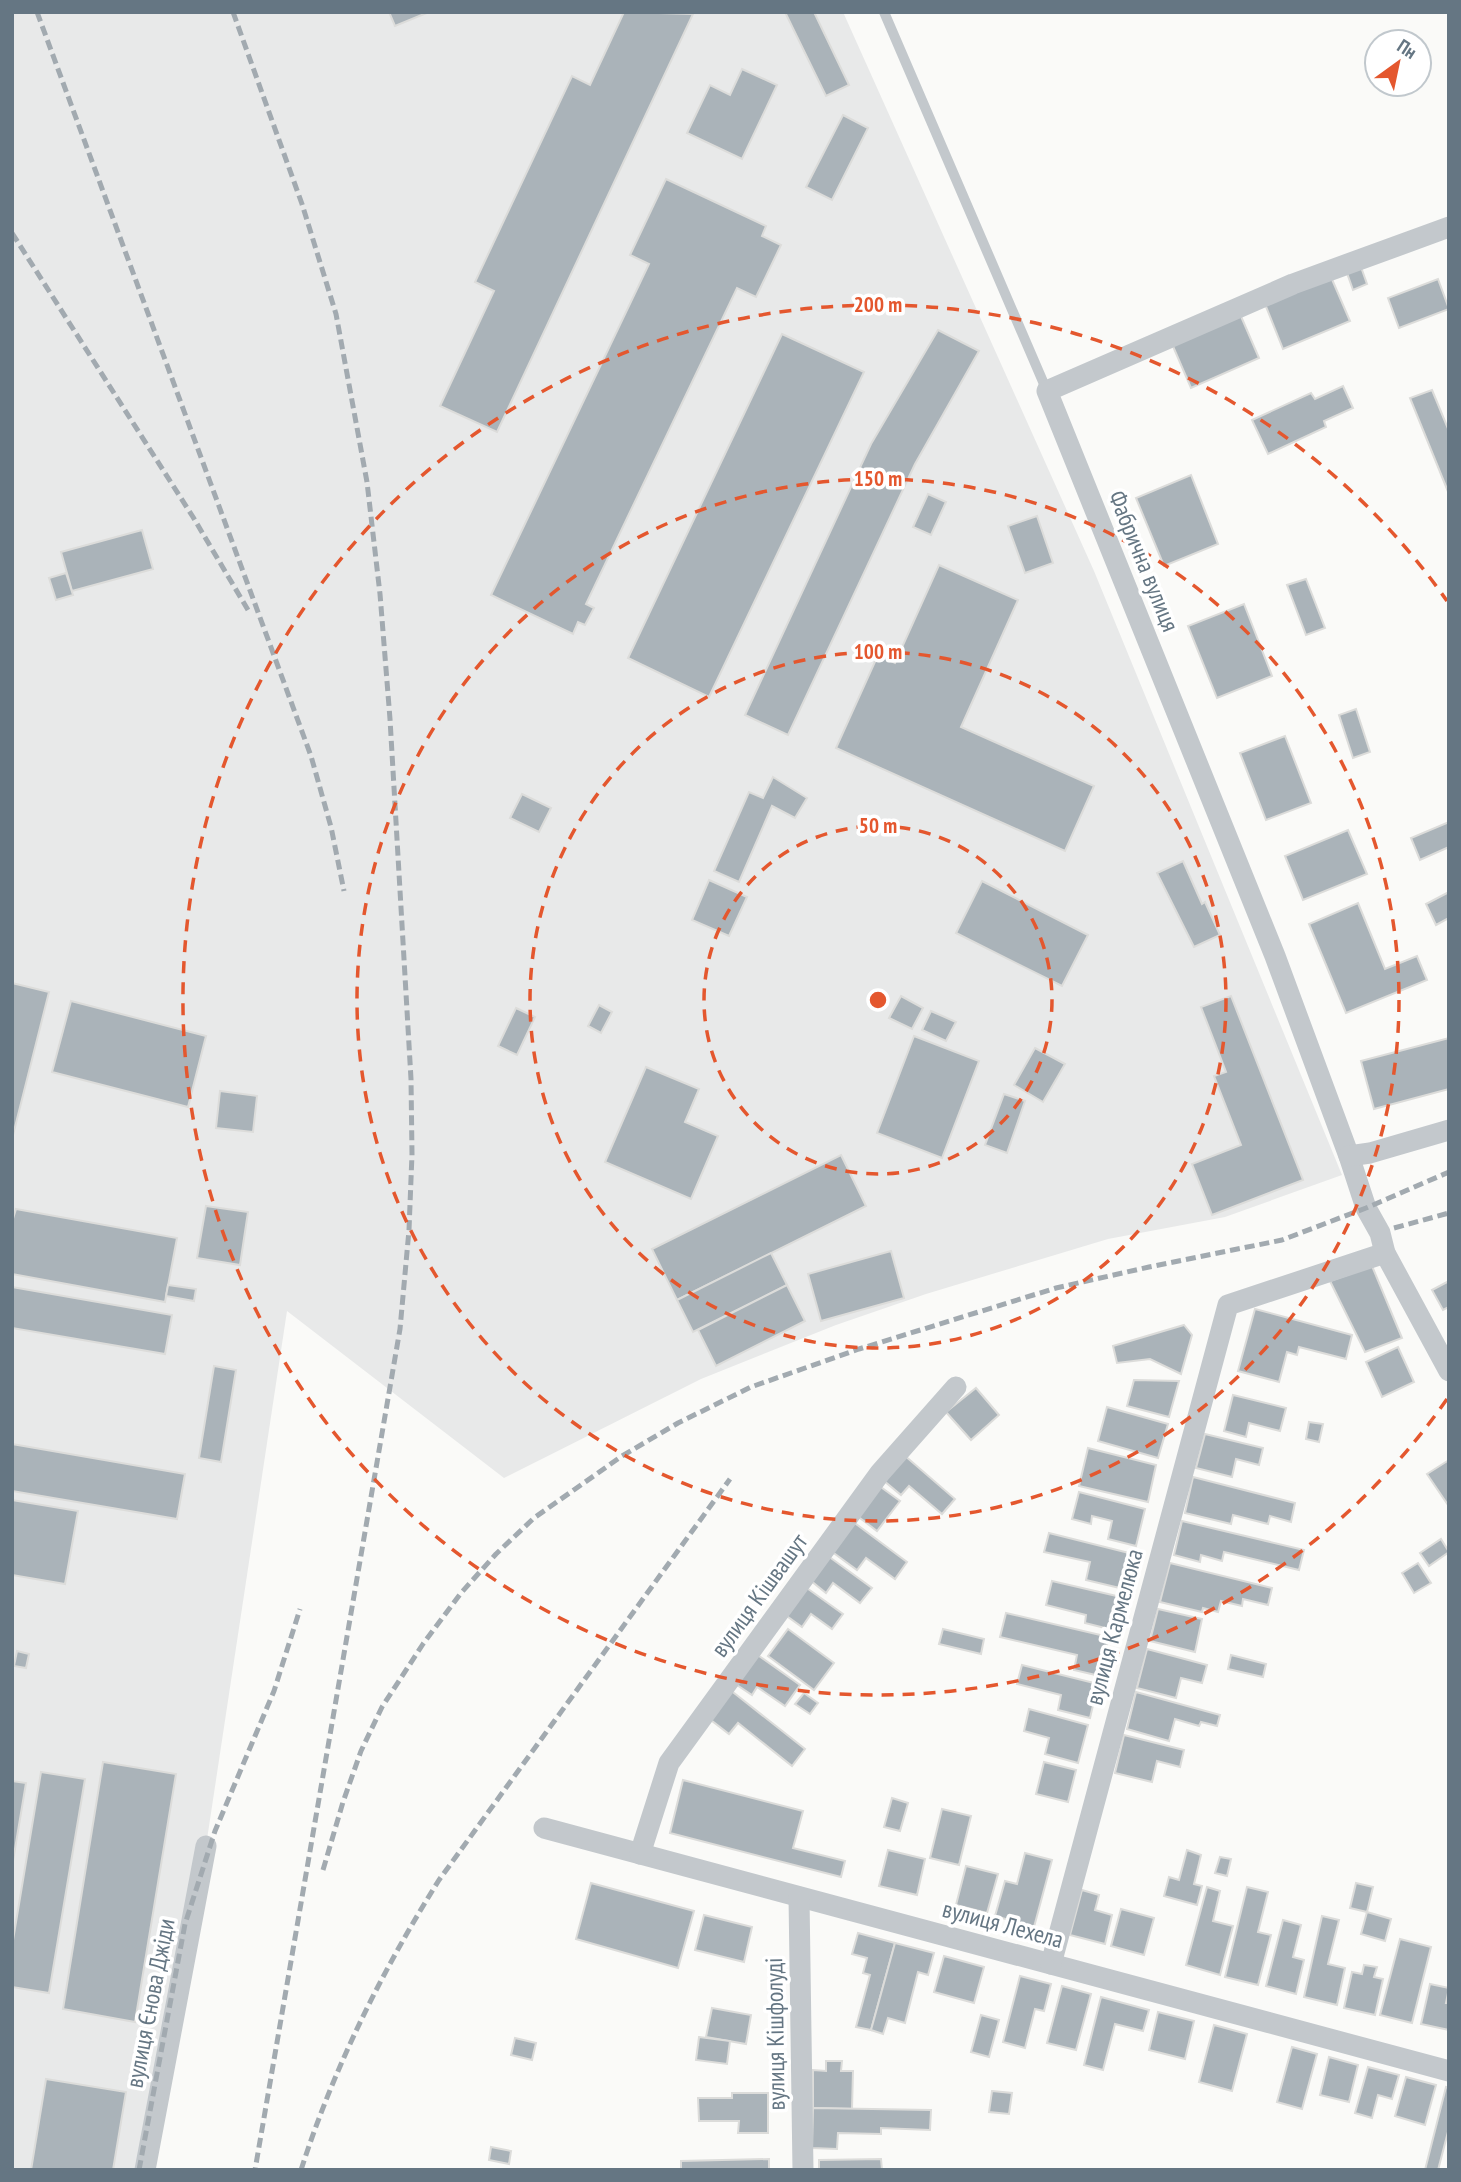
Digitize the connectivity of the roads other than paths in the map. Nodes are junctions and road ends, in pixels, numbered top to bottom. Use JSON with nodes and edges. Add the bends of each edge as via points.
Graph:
{"nodes":[{"id":1,"x":884,"y":12,"type":"edge"},
{"id":2,"x":1449,"y":227,"type":"edge"},
{"id":3,"x":1047,"y":391,"type":"junction"},
{"id":4,"x":1449,"y":1130,"type":"edge"},
{"id":5,"x":1349,"y":1156,"type":"junction"},
{"id":6,"x":1385,"y":1253,"type":"junction"},
{"id":7,"x":1449,"y":1371,"type":"edge"},
{"id":8,"x":956,"y":1387,"type":"dead end"},
{"id":9,"x":544,"y":1828,"type":"dead end"},
{"id":10,"x":206,"y":1846,"type":"dead end"},
{"id":11,"x":640,"y":1854,"type":"junction"},
{"id":12,"x":799,"y":1897,"type":"junction"},
{"id":13,"x":1051,"y":1964,"type":"junction"},
{"id":14,"x":1449,"y":2071,"type":"edge"},
{"id":15,"x":145,"y":2170,"type":"edge"},
{"id":16,"x":803,"y":2170,"type":"edge"}],
"edges":[{"from":1,"to":3,"type":"lane"},
{"from":2,"to":3,"type":"street","via":[[1293,284]]},
{"from":3,"to":5,"type":"street","name":"Фабрична вулиця","via":[[1275,956]]},
{"from":4,"to":5,"type":"street"},
{"from":5,"to":6,"type":"street","name":"Фабрична вулиця"},
{"from":6,"to":7,"type":"street","name":"Фабрична вулиця"},
{"from":6,"to":13,"type":"street","name":"вулиця Кармелюка","via":[[1228,1304]]},
{"from":8,"to":11,"type":"street","name":"вулиця Кішвашут","via":[[880,1473],[669,1763]]},
{"from":9,"to":11,"type":"street","name":"вулиця Лехела"},
{"from":10,"to":15,"type":"street","name":"вулиця Єнова Джіди"},
{"from":11,"to":12,"type":"street","name":"вулиця Лехела"},
{"from":12,"to":13,"type":"street","name":"вулиця Лехела"},
{"from":12,"to":16,"type":"street","name":"вулиця Кішфолуді"},
{"from":13,"to":14,"type":"street","name":"вулиця Лехела"}]}
